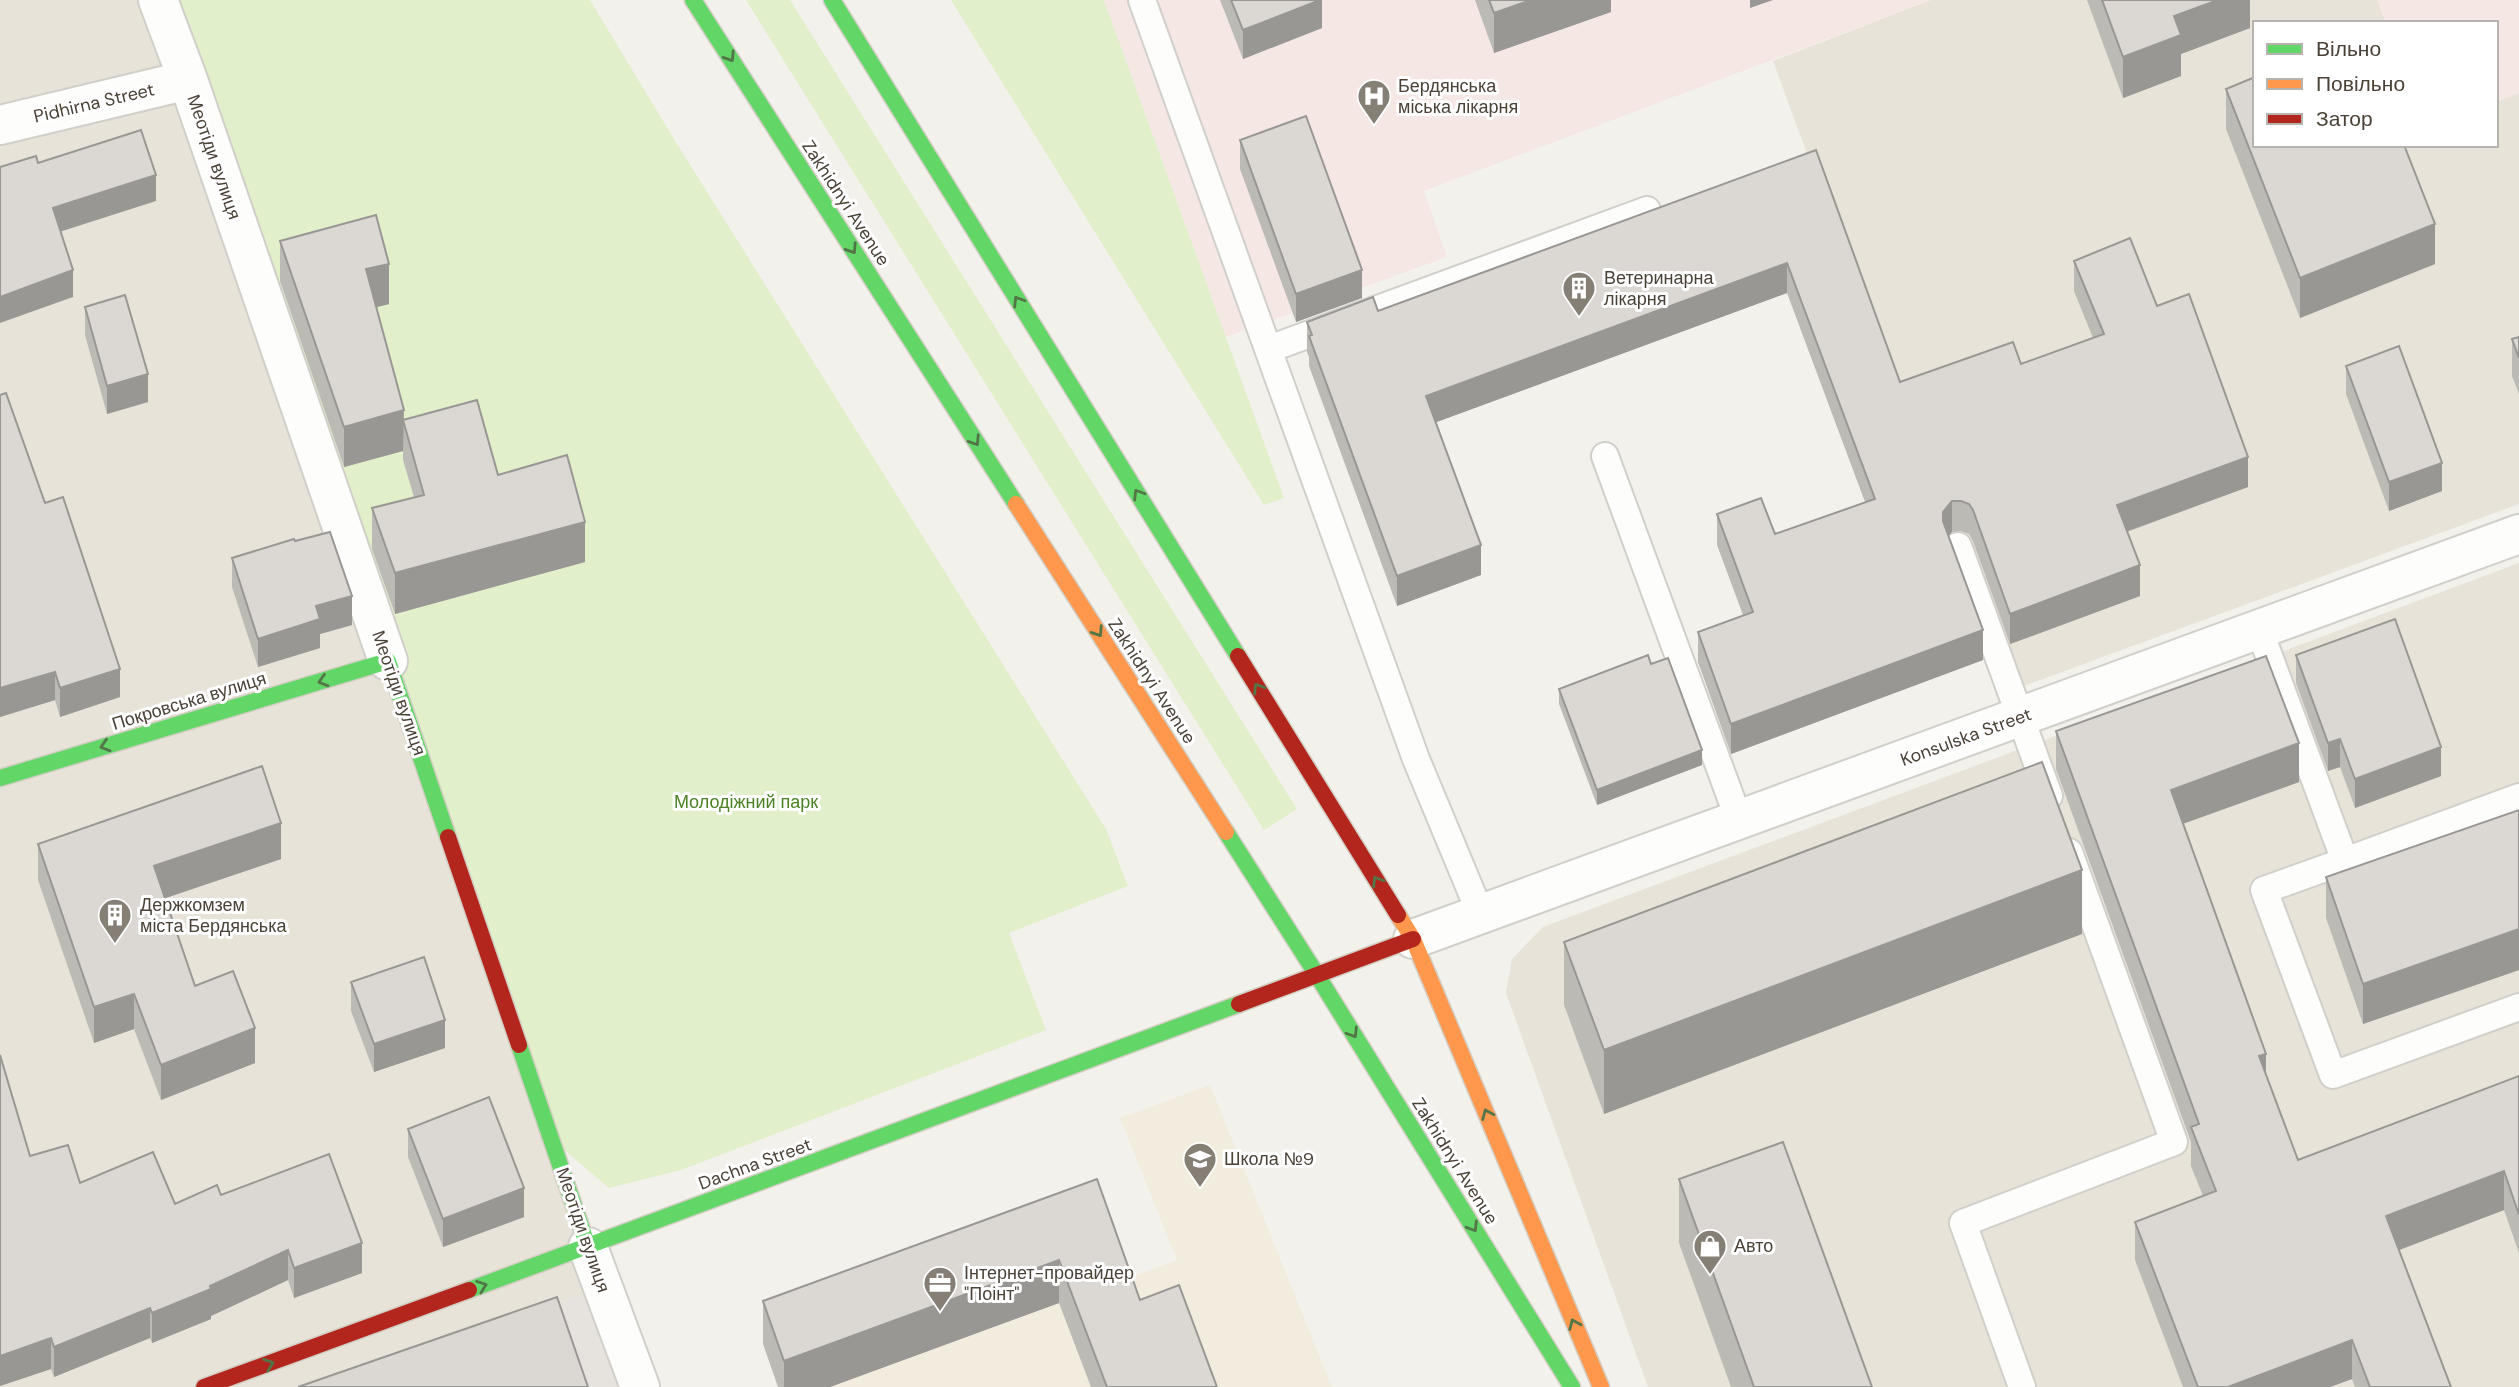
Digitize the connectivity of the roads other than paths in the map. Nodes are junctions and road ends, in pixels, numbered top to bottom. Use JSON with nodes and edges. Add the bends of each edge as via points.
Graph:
{"nodes":[{"id":1,"x":158,"y":0,"type":"edge"},
{"id":2,"x":693,"y":0,"type":"edge"},
{"id":3,"x":832,"y":0,"type":"edge"},
{"id":4,"x":1142,"y":0,"type":"edge"},
{"id":5,"x":188,"y":80,"type":"junction"},
{"id":6,"x":0,"y":125,"type":"edge"},
{"id":7,"x":1647,"y":210,"type":"edge"},
{"id":8,"x":1269,"y":349,"type":"junction"},
{"id":9,"x":1605,"y":456,"type":"dead end"},
{"id":10,"x":2519,"y":534,"type":"edge"},
{"id":11,"x":1958,"y":546,"type":"dead end"},
{"id":12,"x":2259,"y":629,"type":"junction"},
{"id":13,"x":388,"y":662,"type":"junction"},
{"id":14,"x":2021,"y":717,"type":"junction"},
{"id":15,"x":0,"y":778,"type":"edge"},
{"id":16,"x":2519,"y":797,"type":"edge"},
{"id":17,"x":1739,"y":820,"type":"junction"},
{"id":18,"x":2344,"y":861,"type":"junction"},
{"id":19,"x":1481,"y":915,"type":"junction"},
{"id":20,"x":1413,"y":939,"type":"junction"},
{"id":21,"x":1317,"y":975,"type":"junction"},
{"id":22,"x":2519,"y":1007,"type":"edge"},
{"id":23,"x":588,"y":1247,"type":"junction"},
{"id":24,"x":204,"y":1387,"type":"edge"},
{"id":25,"x":640,"y":1387,"type":"edge"},
{"id":26,"x":1572,"y":1387,"type":"edge"},
{"id":27,"x":1601,"y":1387,"type":"edge"},
{"id":28,"x":2022,"y":1387,"type":"edge"}],
"edges":[{"from":1,"to":5,"type":"street","name":"Меотіди вулиця"},
{"from":2,"to":21,"type":"main road","name":"Zakhidnyi Avenue","one_way":true},
{"from":20,"to":3,"type":"main road","name":"Zakhidnyi Avenue","one_way":true},
{"from":4,"to":8,"type":"lane"},
{"from":5,"to":6,"type":"street","name":"Pidhirna Street"},
{"from":5,"to":13,"type":"street","name":"Меотіди вулиця"},
{"from":7,"to":8,"type":"lane"},
{"from":8,"to":19,"type":"lane","via":[[1416,759]]},
{"from":9,"to":17,"type":"lane"},
{"from":10,"to":12,"type":"street","name":"Konsulska Street"},
{"from":11,"to":14,"type":"lane"},
{"from":12,"to":14,"type":"street","name":"Konsulska Street"},
{"from":12,"to":18,"type":"lane"},
{"from":13,"to":15,"type":"main road","name":"Покровська вулиця","one_way":true},
{"from":13,"to":23,"type":"main road","name":"Меотіди вулиця"},
{"from":14,"to":17,"type":"street","name":"Konsulska Street"},
{"from":14,"to":28,"type":"lane","via":[[2174,1142],[1963,1223]]},
{"from":16,"to":18,"type":"lane"},
{"from":17,"to":19,"type":"street","name":"Konsulska Street"},
{"from":18,"to":22,"type":"lane","via":[[2264,890],[2333,1075]]},
{"from":19,"to":20,"type":"street","name":"Konsulska Street"},
{"from":20,"to":21,"type":"main road","name":"Dachna Street"},
{"from":27,"to":20,"type":"main road","name":"Zakhidnyi Avenue","one_way":true},
{"from":21,"to":23,"type":"main road","name":"Dachna Street"},
{"from":21,"to":26,"type":"main road","name":"Zakhidnyi Avenue","one_way":true},
{"from":24,"to":23,"type":"main road","name":"Dachna Street","one_way":true},
{"from":23,"to":25,"type":"street","name":"Меотіди вулиця"}]}
